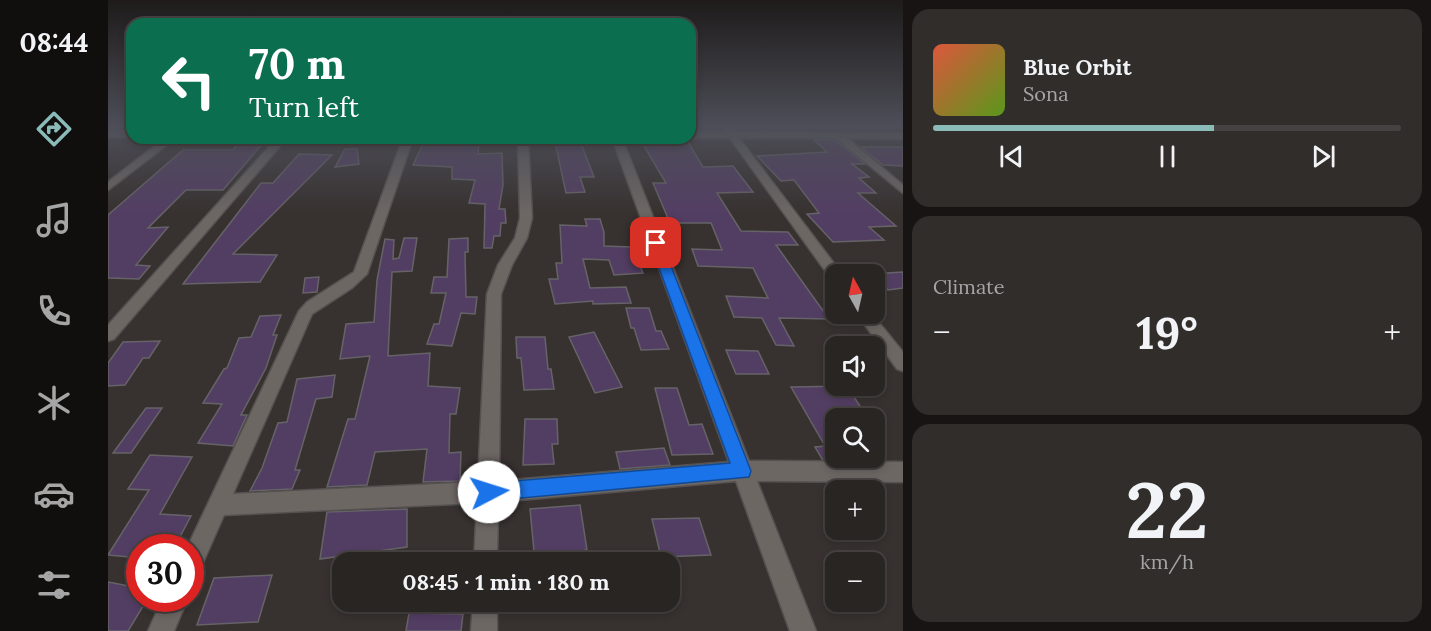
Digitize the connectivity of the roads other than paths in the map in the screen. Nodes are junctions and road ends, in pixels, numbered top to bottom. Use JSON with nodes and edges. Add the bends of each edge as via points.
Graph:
{"nodes":[{"id":1,"x":149,"y":155,"type":"edge"},
{"id":2,"x":267,"y":155,"type":"edge"},
{"id":3,"x":402,"y":155,"type":"edge"},
{"id":4,"x":524,"y":155,"type":"edge"},
{"id":5,"x":624,"y":155,"type":"edge"},
{"id":6,"x":747,"y":155,"type":"edge"},
{"id":7,"x":861,"y":155,"type":"edge"},
{"id":8,"x":108,"y":187,"type":"edge"},
{"id":9,"x":903,"y":190,"type":"edge"},
{"id":10,"x":827,"y":264,"type":"edge"},
{"id":11,"x":872,"y":324,"type":"edge"},
{"id":12,"x":108,"y":335,"type":"edge"},
{"id":13,"x":903,"y":364,"type":"edge"},
{"id":14,"x":742,"y":471,"type":"junction"},
{"id":15,"x":903,"y":472,"type":"edge"},
{"id":16,"x":489,"y":492,"type":"junction"},
{"id":17,"x":218,"y":505,"type":"junction"},
{"id":18,"x":204,"y":536,"type":"edge"},
{"id":19,"x":486,"y":552,"type":"edge"},
{"id":20,"x":170,"y":612,"type":"edge"},
{"id":21,"x":485,"y":612,"type":"edge"},
{"id":22,"x":161,"y":631,"type":"edge"},
{"id":23,"x":484,"y":631,"type":"edge"},
{"id":24,"x":803,"y":631,"type":"edge"}],
"edges":[{"from":1,"to":8,"type":"street"},
{"from":2,"to":12,"type":"street"},
{"from":3,"to":17,"type":"street","via":[[360,274],[352,283],[318,299],[306,311]]},
{"from":4,"to":16,"type":"street","via":[[526,218],[521,238],[494,294]]},
{"from":5,"to":14,"type":"street"},
{"from":6,"to":10,"type":"street"},
{"from":7,"to":9,"type":"street"},
{"from":11,"to":13,"type":"street"},
{"from":14,"to":15,"type":"street"},
{"from":14,"to":16,"type":"street"},
{"from":14,"to":24,"type":"street"},
{"from":16,"to":17,"type":"street"},
{"from":16,"to":19,"type":"street"},
{"from":17,"to":18,"type":"street"},
{"from":20,"to":22,"type":"street"},
{"from":21,"to":23,"type":"street"}]}
